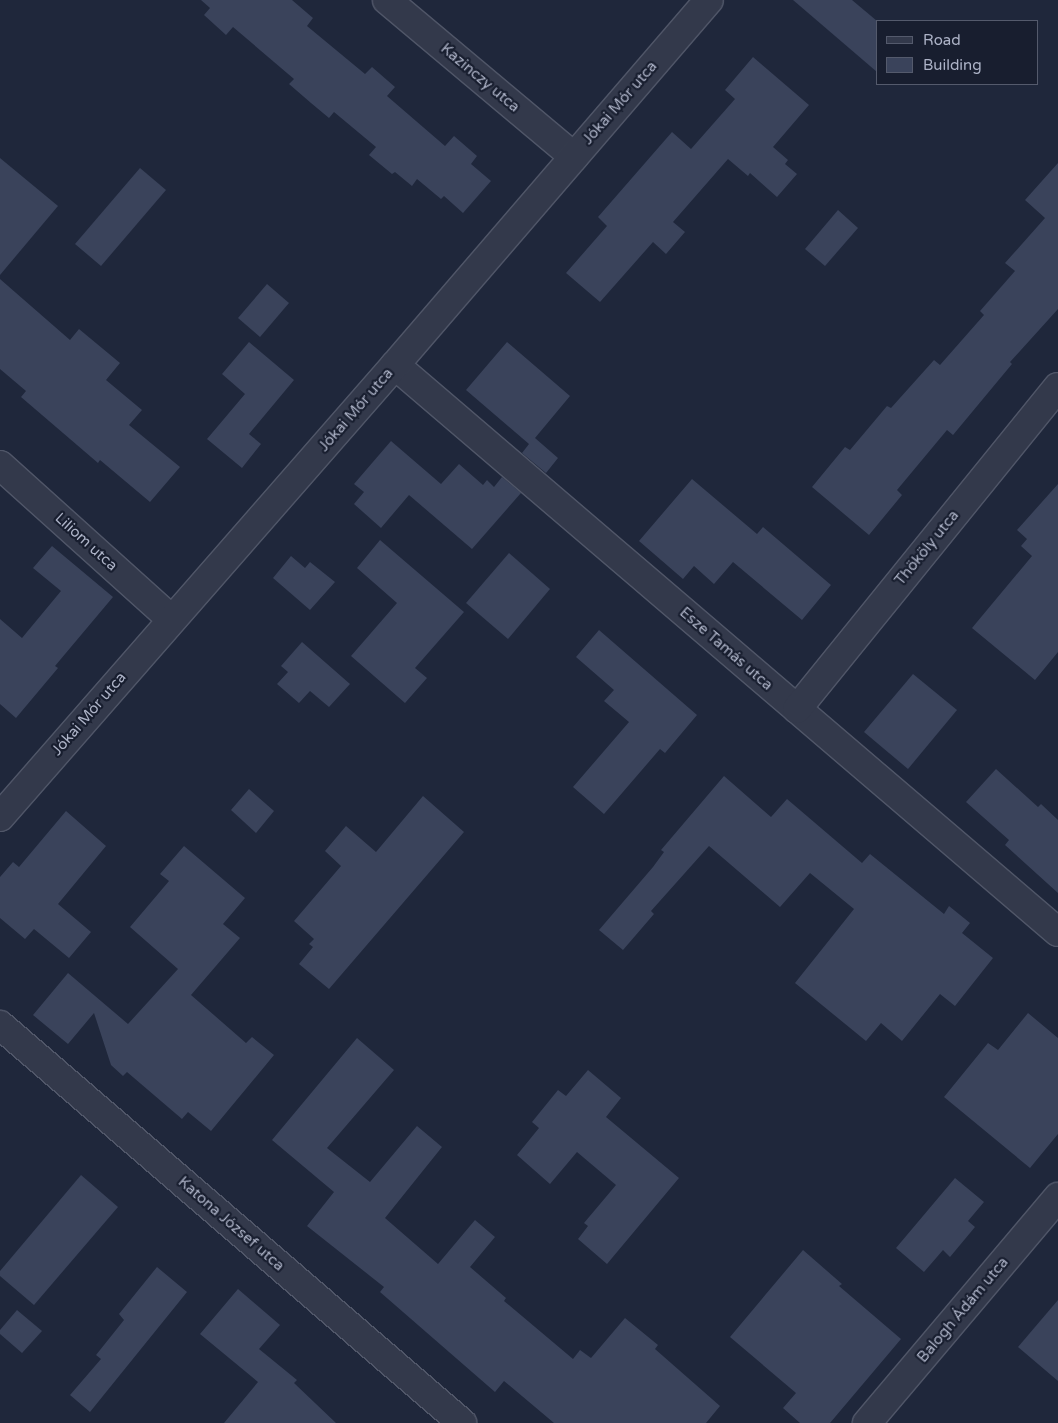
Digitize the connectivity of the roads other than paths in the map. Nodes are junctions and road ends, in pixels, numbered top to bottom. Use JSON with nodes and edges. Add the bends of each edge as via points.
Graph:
{"nodes":[{"id":1,"x":387,"y":0,"type":"edge"},
{"id":2,"x":709,"y":0,"type":"edge"},
{"id":3,"x":574,"y":157,"type":"junction"},
{"id":4,"x":395,"y":365,"type":"junction"},
{"id":5,"x":1058,"y":387,"type":"edge"},
{"id":6,"x":0,"y":465,"type":"edge"},
{"id":7,"x":171,"y":619,"type":"junction"},
{"id":8,"x":797,"y":709,"type":"junction"},
{"id":9,"x":0,"y":817,"type":"edge"},
{"id":10,"x":1058,"y":932,"type":"edge"},
{"id":11,"x":0,"y":1025,"type":"edge"},
{"id":12,"x":1058,"y":1197,"type":"edge"},
{"id":13,"x":462,"y":1423,"type":"edge"},
{"id":14,"x":867,"y":1423,"type":"edge"}],
"edges":[{"from":1,"to":3,"type":"street","name":"Kazinczy utca"},
{"from":2,"to":3,"type":"street","name":"Jókai Mór utca"},
{"from":3,"to":4,"type":"street","name":"Jókai Mór utca"},
{"from":4,"to":7,"type":"street","name":"Jókai Mór utca"},
{"from":4,"to":8,"type":"street","name":"Esze Tamás utca"},
{"from":5,"to":8,"type":"street","name":"Thököly utca"},
{"from":6,"to":7,"type":"street","name":"Liliom utca"},
{"from":7,"to":9,"type":"street","name":"Jókai Mór utca"},
{"from":8,"to":10,"type":"street","name":"Esze Tamás utca"},
{"from":11,"to":13,"type":"street","name":"Katona József utca"},
{"from":12,"to":14,"type":"street","name":"Balogh Ádám utca"}]}
